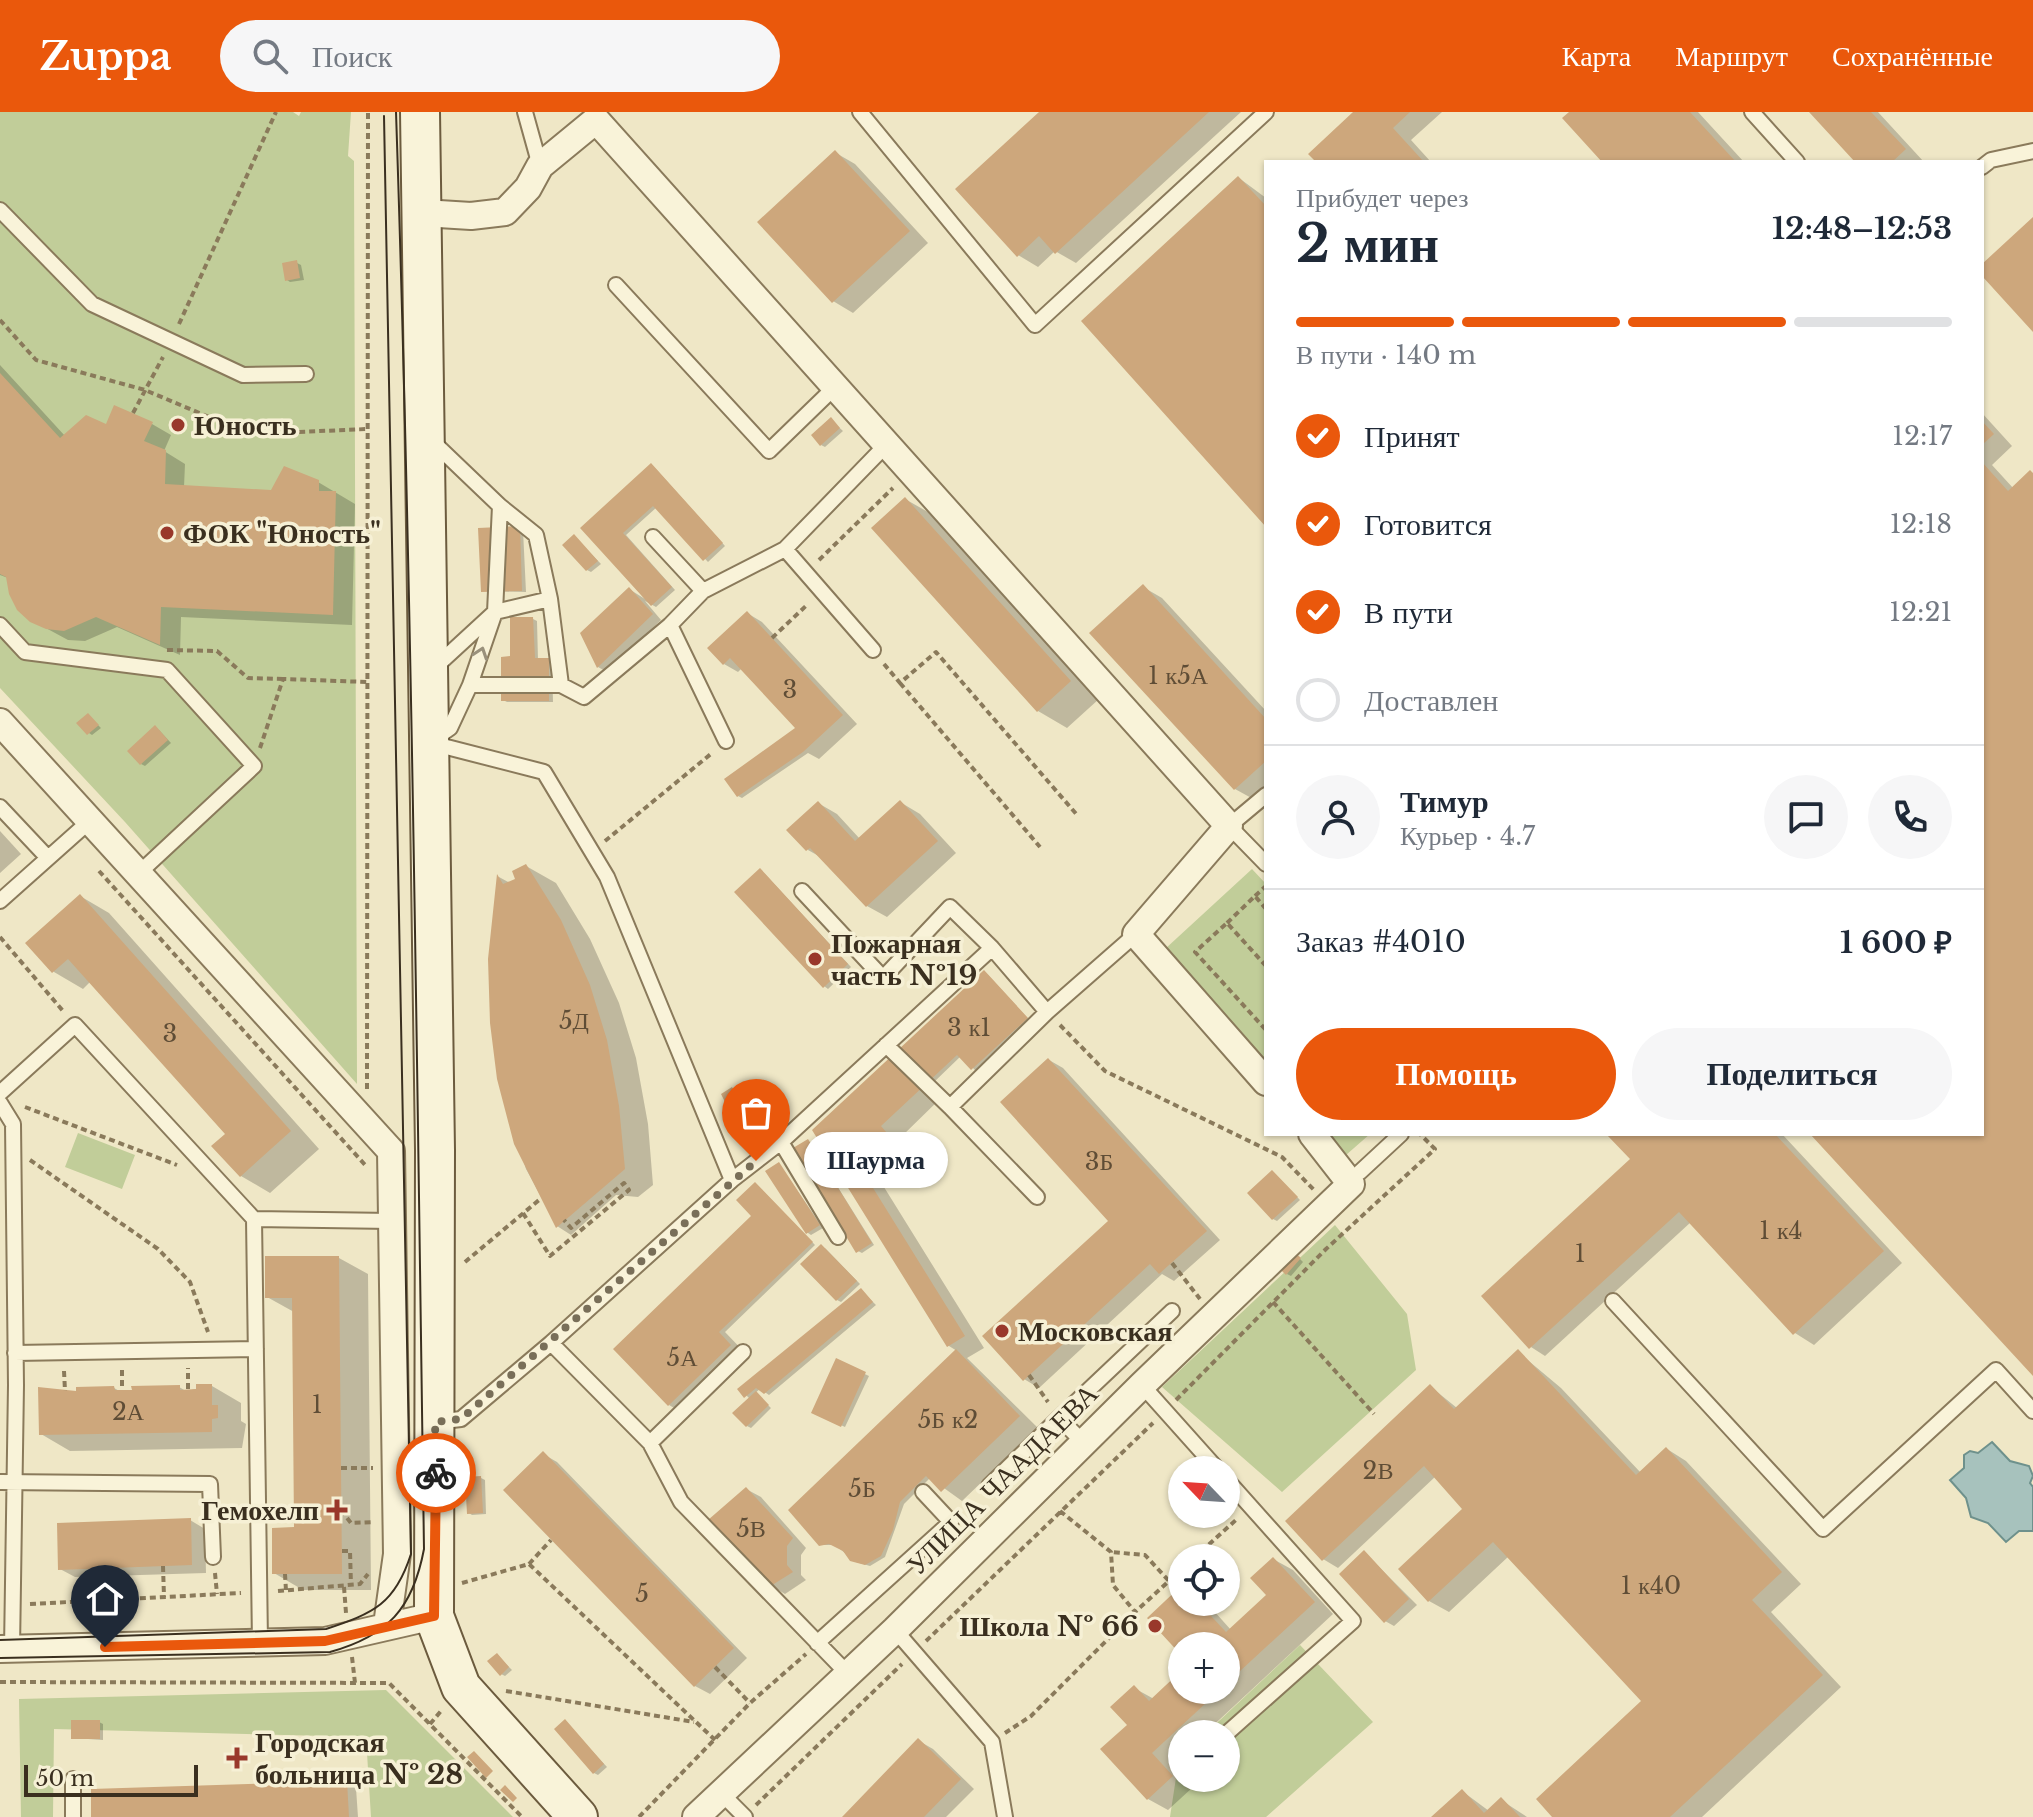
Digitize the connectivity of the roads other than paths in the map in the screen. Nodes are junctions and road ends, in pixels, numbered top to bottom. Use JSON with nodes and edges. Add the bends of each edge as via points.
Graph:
{"nodes":[{"id":1,"x":420,"y":112,"type":"edge"},
{"id":2,"x":525,"y":112,"type":"edge"},
{"id":3,"x":860,"y":112,"type":"edge"},
{"id":4,"x":1266,"y":112,"type":"edge"},
{"id":5,"x":1752,"y":112,"type":"edge"},
{"id":6,"x":592,"y":116,"type":"edge"},
{"id":7,"x":2033,"y":151,"type":"edge"},
{"id":8,"x":1795,"y":160,"type":"edge"},
{"id":9,"x":1984,"y":165,"type":"edge"},
{"id":10,"x":540,"y":166,"type":"junction"},
{"id":11,"x":0,"y":210,"type":"edge"},
{"id":12,"x":423,"y":213,"type":"junction"},
{"id":13,"x":616,"y":285,"type":"dead end"},
{"id":14,"x":306,"y":374,"type":"dead end"},
{"id":15,"x":835,"y":387,"type":"junction"},
{"id":16,"x":423,"y":432,"type":"junction"},
{"id":17,"x":886,"y":445,"type":"junction"},
{"id":18,"x":500,"y":506,"type":"junction"},
{"id":19,"x":653,"y":537,"type":"dead end"},
{"id":20,"x":785,"y":549,"type":"junction"},
{"id":21,"x":703,"y":591,"type":"junction"},
{"id":22,"x":550,"y":599,"type":"junction"},
{"id":23,"x":495,"y":612,"type":"junction"},
{"id":24,"x":0,"y":625,"type":"edge"},
{"id":25,"x":670,"y":625,"type":"junction"},
{"id":26,"x":873,"y":650,"type":"road end"},
{"id":27,"x":430,"y":672,"type":"junction"},
{"id":28,"x":470,"y":685,"type":"junction"},
{"id":29,"x":561,"y":685,"type":"junction"},
{"id":30,"x":0,"y":722,"type":"edge"},
{"id":31,"x":726,"y":741,"type":"road end"},
{"id":32,"x":430,"y":742,"type":"junction"},
{"id":33,"x":1264,"y":797,"type":"edge"},
{"id":34,"x":0,"y":807,"type":"edge"},
{"id":35,"x":92,"y":819,"type":"junction"},
{"id":36,"x":1229,"y":826,"type":"junction"},
{"id":37,"x":48,"y":858,"type":"junction"},
{"id":38,"x":1264,"y":862,"type":"edge"},
{"id":39,"x":139,"y":873,"type":"junction"},
{"id":40,"x":802,"y":891,"type":"dead end"},
{"id":41,"x":0,"y":901,"type":"edge"},
{"id":42,"x":1136,"y":934,"type":"junction"},
{"id":43,"x":992,"y":948,"type":"junction"},
{"id":44,"x":1047,"y":1012,"type":"junction"},
{"id":45,"x":886,"y":1045,"type":"junction"},
{"id":46,"x":1264,"y":1080,"type":"edge"},
{"id":47,"x":0,"y":1093,"type":"edge"},
{"id":48,"x":7,"y":1103,"type":"edge"},
{"id":49,"x":950,"y":1107,"type":"junction"},
{"id":50,"x":1314,"y":1136,"type":"edge"},
{"id":51,"x":1399,"y":1136,"type":"edge"},
{"id":52,"x":781,"y":1142,"type":"junction"},
{"id":53,"x":435,"y":1150,"type":"junction"},
{"id":54,"x":391,"y":1151,"type":"junction"},
{"id":55,"x":1356,"y":1178,"type":"junction"},
{"id":56,"x":732,"y":1180,"type":"junction"},
{"id":57,"x":1037,"y":1197,"type":"dead end"},
{"id":58,"x":254,"y":1219,"type":"junction"},
{"id":59,"x":392,"y":1221,"type":"junction"},
{"id":60,"x":838,"y":1237,"type":"dead end"},
{"id":61,"x":6,"y":1279,"type":"edge"},
{"id":62,"x":1613,"y":1301,"type":"dead end"},
{"id":63,"x":1172,"y":1311,"type":"dead end"},
{"id":64,"x":551,"y":1343,"type":"junction"},
{"id":65,"x":256,"y":1349,"type":"junction"},
{"id":66,"x":743,"y":1352,"type":"dead end"},
{"id":67,"x":15,"y":1353,"type":"junction"},
{"id":68,"x":8,"y":1385,"type":"edge"},
{"id":69,"x":1142,"y":1385,"type":"junction"},
{"id":70,"x":2033,"y":1411,"type":"edge"},
{"id":71,"x":1059,"y":1418,"type":"junction"},
{"id":72,"x":435,"y":1422,"type":"junction"},
{"id":73,"x":650,"y":1443,"type":"junction"},
{"id":74,"x":1084,"y":1443,"type":"junction"},
{"id":75,"x":1206,"y":1456,"type":"edge"},
{"id":76,"x":8,"y":1482,"type":"edge"},
{"id":77,"x":989,"y":1486,"type":"dead end"},
{"id":78,"x":923,"y":1492,"type":"dead end"},
{"id":79,"x":1240,"y":1494,"type":"edge"},
{"id":80,"x":213,"y":1557,"type":"dead end"},
{"id":81,"x":434,"y":1616,"type":"junction"},
{"id":82,"x":387,"y":1625,"type":"junction"},
{"id":83,"x":895,"y":1630,"type":"junction"},
{"id":84,"x":260,"y":1642,"type":"junction"},
{"id":85,"x":817,"y":1643,"type":"junction"},
{"id":86,"x":6,"y":1649,"type":"edge"},
{"id":87,"x":848,"y":1674,"type":"junction"},
{"id":88,"x":1240,"y":1722,"type":"edge"},
{"id":89,"x":73,"y":1779,"type":"dead end"},
{"id":90,"x":721,"y":1793,"type":"junction"},
{"id":91,"x":73,"y":1817,"type":"edge"},
{"id":92,"x":578,"y":1817,"type":"edge"},
{"id":93,"x":696,"y":1817,"type":"edge"},
{"id":94,"x":744,"y":1817,"type":"edge"},
{"id":95,"x":1005,"y":1817,"type":"edge"}],
"edges":[{"from":1,"to":12,"type":"street"},
{"from":2,"to":10,"type":"lane"},
{"from":3,"to":4,"type":"lane","via":[[1035,325]]},
{"from":5,"to":8,"type":"lane"},
{"from":6,"to":10,"type":"street"},
{"from":6,"to":15,"type":"street"},
{"from":7,"to":9,"type":"lane"},
{"from":10,"to":12,"type":"street","via":[[505,212]]},
{"from":11,"to":14,"type":"lane","via":[[92,304],[243,375]]},
{"from":12,"to":16,"type":"street"},
{"from":13,"to":15,"type":"lane","via":[[769,451]]},
{"from":15,"to":17,"type":"street"},
{"from":16,"to":18,"type":"lane"},
{"from":16,"to":27,"type":"street"},
{"from":17,"to":20,"type":"lane"},
{"from":17,"to":36,"type":"street"},
{"from":18,"to":22,"type":"lane","via":[[536,535]]},
{"from":18,"to":23,"type":"lane"},
{"from":19,"to":21,"type":"lane"},
{"from":20,"to":21,"type":"lane"},
{"from":20,"to":26,"type":"lane"},
{"from":21,"to":25,"type":"lane"},
{"from":22,"to":23,"type":"lane"},
{"from":22,"to":29,"type":"lane"},
{"from":23,"to":27,"type":"lane"},
{"from":28,"to":23,"type":"lane","one_way":true},
{"from":24,"to":39,"type":"lane","via":[[25,652],[167,670],[254,766]]},
{"from":25,"to":29,"type":"lane","via":[[584,697]]},
{"from":25,"to":31,"type":"lane"},
{"from":27,"to":32,"type":"street"},
{"from":28,"to":29,"type":"lane"},
{"from":28,"to":32,"type":"lane","via":[[450,728]]},
{"from":30,"to":35,"type":"street"},
{"from":32,"to":53,"type":"street"},
{"from":32,"to":56,"type":"lane","via":[[544,772],[607,877]]},
{"from":33,"to":36,"type":"lane"},
{"from":34,"to":37,"type":"lane"},
{"from":35,"to":37,"type":"lane"},
{"from":35,"to":39,"type":"street"},
{"from":36,"to":38,"type":"lane"},
{"from":36,"to":42,"type":"street"},
{"from":37,"to":41,"type":"lane"},
{"from":39,"to":54,"type":"street"},
{"from":40,"to":43,"type":"lane","via":[[883,978],[950,907]]},
{"from":42,"to":44,"type":"lane"},
{"from":42,"to":46,"type":"street"},
{"from":43,"to":44,"type":"lane"},
{"from":43,"to":45,"type":"lane"},
{"from":44,"to":49,"type":"lane"},
{"from":45,"to":49,"type":"lane"},
{"from":45,"to":52,"type":"lane"},
{"from":47,"to":58,"type":"lane","via":[[75,1025]]},
{"from":48,"to":61,"type":"lane","via":[[13,1147]]},
{"from":49,"to":57,"type":"lane"},
{"from":50,"to":55,"type":"street"},
{"from":51,"to":55,"type":"lane"},
{"from":52,"to":56,"type":"lane"},
{"from":52,"to":60,"type":"lane"},
{"from":53,"to":54,"type":"street"},
{"from":53,"to":72,"type":"street"},
{"from":54,"to":59,"type":"street"},
{"from":55,"to":69,"type":"street","name":"УЛИЦА ЧААДАЕВА"},
{"from":56,"to":64,"type":"lane"},
{"from":58,"to":59,"type":"lane"},
{"from":58,"to":65,"type":"lane"},
{"from":59,"to":82,"type":"street","via":[[397,1554]]},
{"from":61,"to":67,"type":"lane"},
{"from":62,"to":70,"type":"lane","via":[[1823,1529],[1996,1370]]},
{"from":63,"to":71,"type":"lane"},
{"from":64,"to":72,"type":"lane","via":[[461,1419]]},
{"from":64,"to":73,"type":"lane"},
{"from":65,"to":67,"type":"lane"},
{"from":65,"to":84,"type":"lane"},
{"from":66,"to":73,"type":"lane"},
{"from":67,"to":68,"type":"lane"},
{"from":68,"to":76,"type":"lane"},
{"from":69,"to":74,"type":"street","name":"УЛИЦА ЧААДАЕВА"},
{"from":69,"to":75,"type":"lane"},
{"from":71,"to":74,"type":"lane"},
{"from":71,"to":77,"type":"lane"},
{"from":72,"to":81,"type":"street"},
{"from":73,"to":85,"type":"lane","via":[[681,1502]]},
{"from":74,"to":83,"type":"street","name":"УЛИЦА ЧААДАЕВА"},
{"from":76,"to":80,"type":"lane","via":[[210,1484]]},
{"from":76,"to":86,"type":"lane","via":[[14,1605]]},
{"from":78,"to":85,"type":"lane","via":[[951,1522]]},
{"from":79,"to":88,"type":"lane","via":[[1353,1621]]},
{"from":81,"to":82,"type":"street"},
{"from":81,"to":92,"type":"street","via":[[461,1687]]},
{"from":82,"to":84,"type":"street","via":[[325,1641]]},
{"from":83,"to":87,"type":"street","name":"УЛИЦА ЧААДАЕВА"},
{"from":83,"to":95,"type":"lane","via":[[992,1742]]},
{"from":84,"to":86,"type":"street"},
{"from":85,"to":87,"type":"lane"},
{"from":87,"to":90,"type":"street","name":"УЛИЦА ЧААДАЕВА"},
{"from":89,"to":91,"type":"lane"},
{"from":90,"to":93,"type":"street","name":"УЛИЦА ЧААДАЕВА"},
{"from":90,"to":94,"type":"lane"}]}
